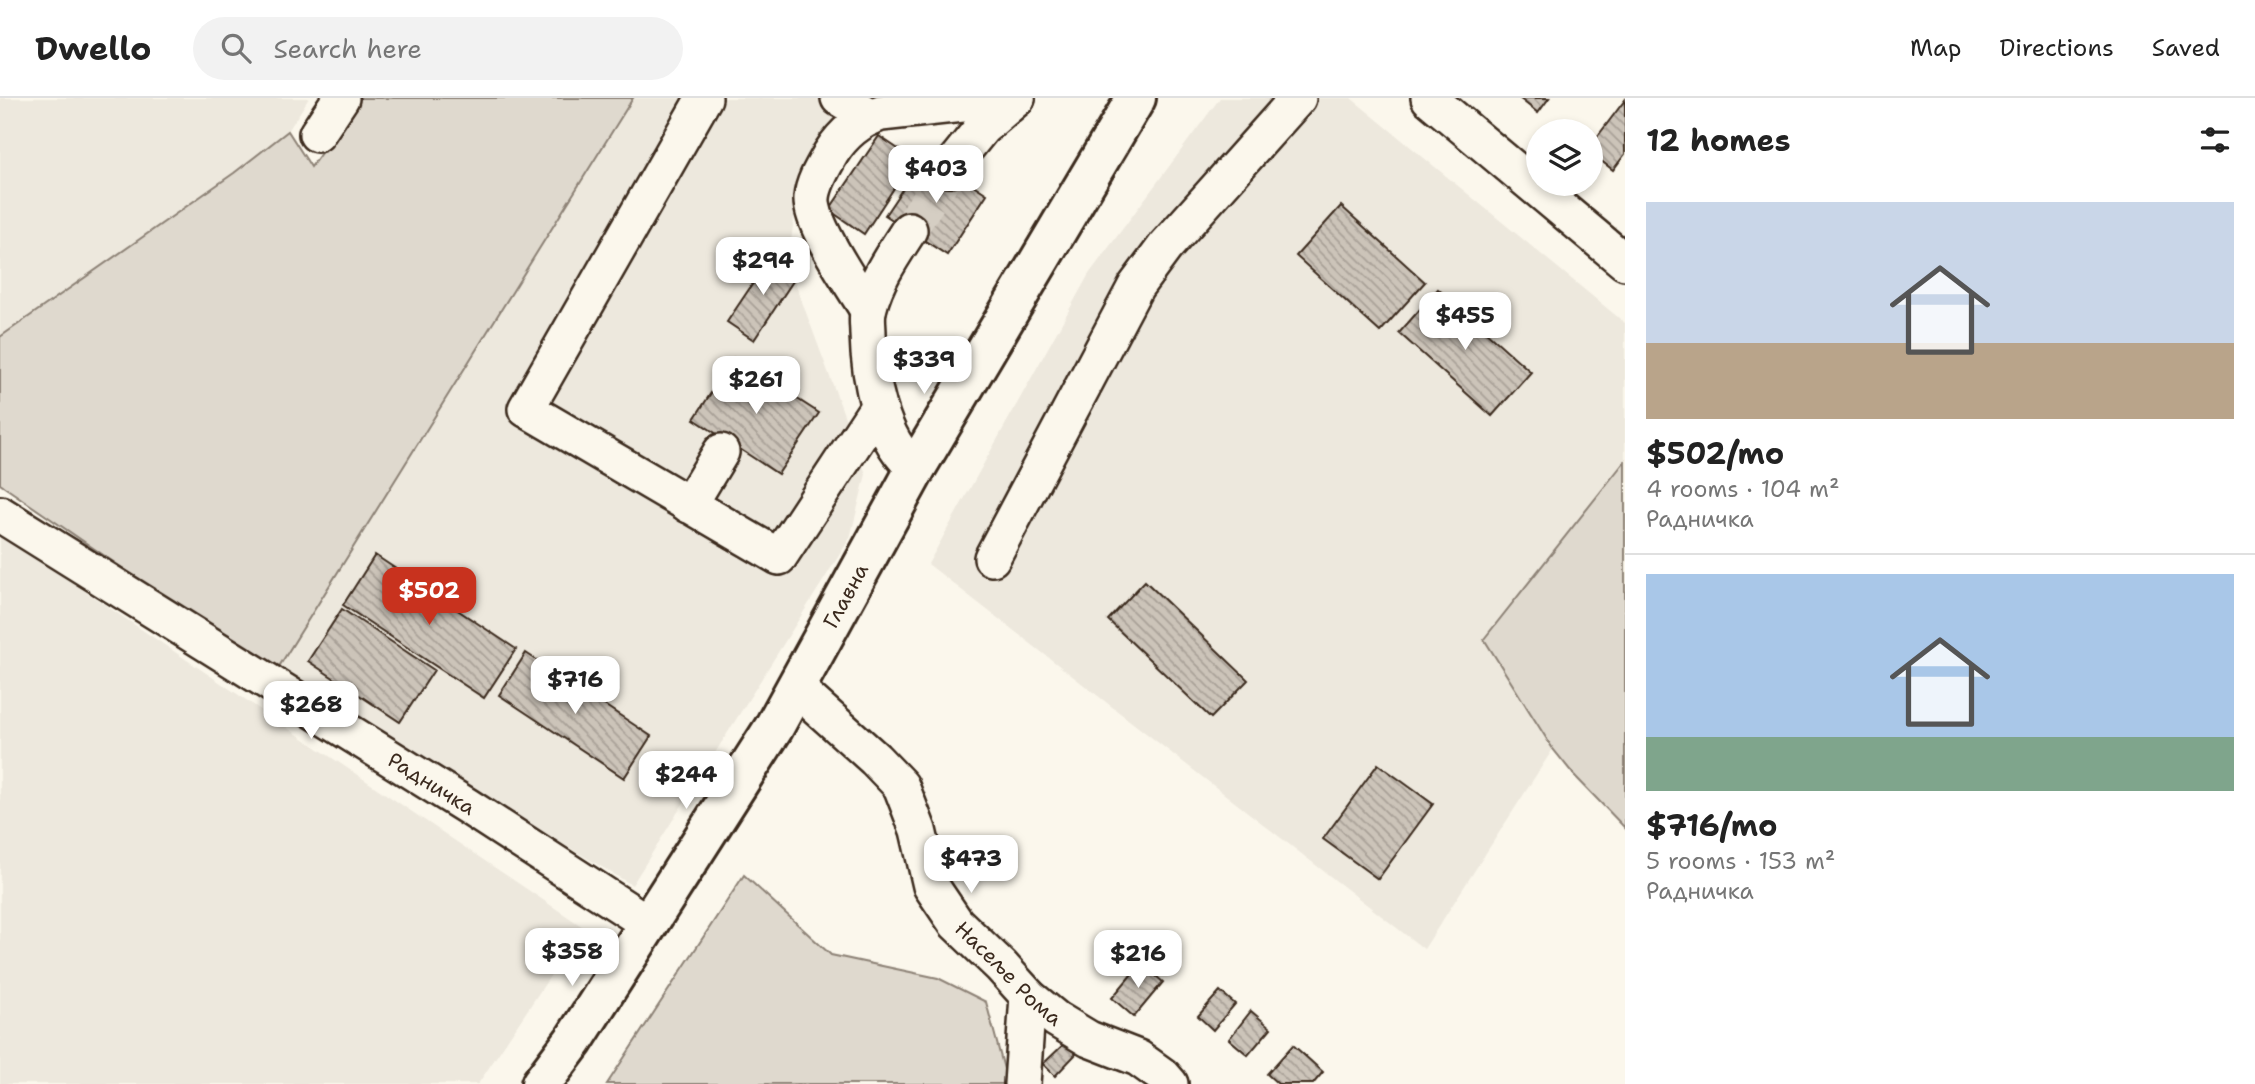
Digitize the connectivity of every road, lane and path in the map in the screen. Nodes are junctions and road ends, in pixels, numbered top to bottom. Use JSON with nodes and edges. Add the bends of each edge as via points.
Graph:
{"nodes":[{"id":1,"x":341,"y":98,"type":"edge"},
{"id":2,"x":704,"y":98,"type":"edge"},
{"id":3,"x":839,"y":98,"type":"edge"},
{"id":4,"x":1136,"y":98,"type":"edge"},
{"id":5,"x":1297,"y":98,"type":"edge"},
{"id":6,"x":1429,"y":98,"type":"edge"},
{"id":7,"x":871,"y":117,"type":"junction"},
{"id":8,"x":317,"y":134,"type":"dead end"},
{"id":9,"x":949,"y":169,"type":"tunnel mouth"},
{"id":10,"x":909,"y":230,"type":"tunnel mouth"},
{"id":11,"x":1625,"y":262,"type":"edge"},
{"id":12,"x":867,"y":310,"type":"junction"},
{"id":13,"x":878,"y":407,"type":"junction"},
{"id":14,"x":721,"y":452,"type":"dead end"},
{"id":15,"x":916,"y":468,"type":"junction"},
{"id":16,"x":689,"y":505,"type":"junction"},
{"id":17,"x":0,"y":514,"type":"edge"},
{"id":18,"x":992,"y":558,"type":"dead end"},
{"id":19,"x":796,"y":688,"type":"junction"},
{"id":20,"x":649,"y":924,"type":"junction"},
{"id":21,"x":1028,"y":996,"type":"junction"},
{"id":22,"x":541,"y":1084,"type":"edge"},
{"id":23,"x":1022,"y":1084,"type":"edge"},
{"id":24,"x":1170,"y":1084,"type":"edge"}],
"edges":[{"from":1,"to":8,"type":"street"},
{"from":2,"to":16,"type":"street","via":[[526,409]]},
{"from":3,"to":7,"type":"street"},
{"from":4,"to":15,"type":"main road","name":"Главна"},
{"from":5,"to":18,"type":"street","via":[[1136,286]]},
{"from":6,"to":11,"type":"street"},
{"from":7,"to":9,"type":"street","via":[[894,110],[1017,98],[982,128]]},
{"from":7,"to":12,"type":"street","via":[[852,128],[833,150],[812,197],[819,228]]},
{"from":10,"to":12,"type":"street","via":[[878,279]]},
{"from":12,"to":13,"type":"street"},
{"from":13,"to":15,"type":"street","via":[[903,457]]},
{"from":13,"to":16,"type":"street","via":[[779,557]]},
{"from":14,"to":16,"type":"street"},
{"from":15,"to":19,"type":"main road","name":"Главна"},
{"from":17,"to":20,"type":"street","name":"Радничка"},
{"from":19,"to":20,"type":"main road","name":"Главна"},
{"from":19,"to":21,"type":"street","name":"Насеље Рома","via":[[901,786],[918,830],[931,886],[956,923]]},
{"from":20,"to":22,"type":"main road","name":"Главна"},
{"from":21,"to":23,"type":"street"},
{"from":21,"to":24,"type":"street","name":"Насеље Рома","via":[[1090,1039],[1138,1058]]}]}
